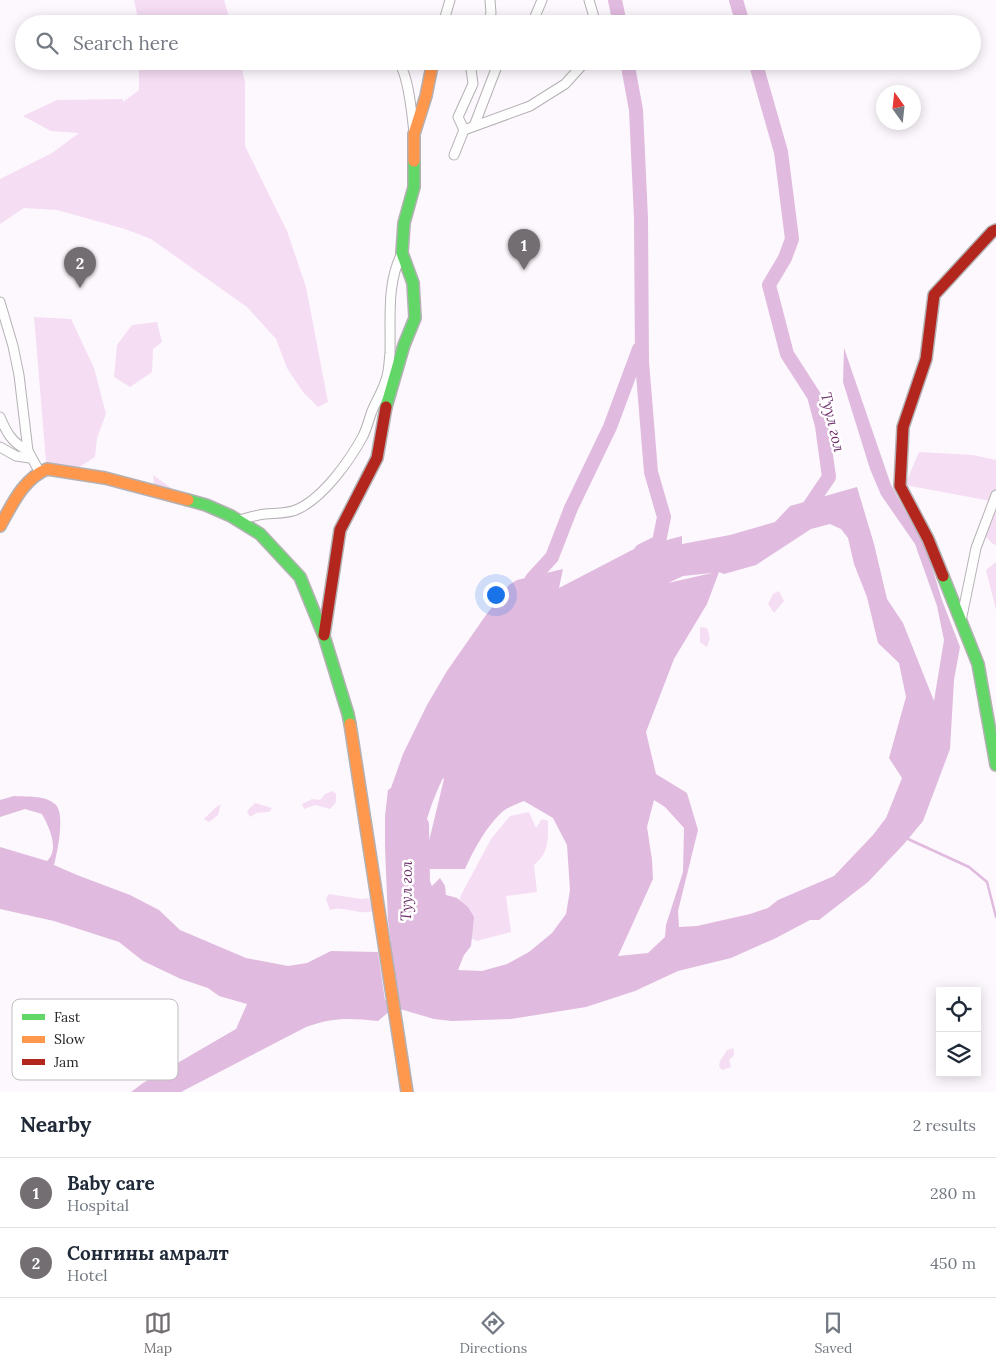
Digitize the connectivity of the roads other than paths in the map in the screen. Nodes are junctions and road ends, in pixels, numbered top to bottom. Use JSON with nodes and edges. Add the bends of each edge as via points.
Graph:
{"nodes":[{"id":1,"x":450,"y":0,"type":"edge"},
{"id":2,"x":490,"y":0,"type":"edge"},
{"id":3,"x":542,"y":0,"type":"edge"},
{"id":4,"x":589,"y":0,"type":"edge"},
{"id":5,"x":446,"y":15,"type":"edge"},
{"id":6,"x":490,"y":15,"type":"edge"},
{"id":7,"x":536,"y":15,"type":"edge"},
{"id":8,"x":593,"y":15,"type":"edge"},
{"id":9,"x":403,"y":70,"type":"edge"},
{"id":10,"x":431,"y":70,"type":"edge"},
{"id":11,"x":471,"y":70,"type":"edge"},
{"id":12,"x":496,"y":70,"type":"edge"},
{"id":13,"x":578,"y":70,"type":"edge"},
{"id":14,"x":474,"y":126,"type":"junction"},
{"id":15,"x":464,"y":130,"type":"junction"},
{"id":16,"x":414,"y":134,"type":"junction"},
{"id":17,"x":454,"y":156,"type":"dead end"},
{"id":18,"x":996,"y":230,"type":"edge"},
{"id":19,"x":402,"y":252,"type":"junction"},
{"id":20,"x":0,"y":302,"type":"edge"},
{"id":21,"x":0,"y":417,"type":"edge"},
{"id":22,"x":0,"y":447,"type":"edge"},
{"id":23,"x":29,"y":455,"type":"junction"},
{"id":24,"x":39,"y":471,"type":"junction"},
{"id":25,"x":996,"y":495,"type":"edge"},
{"id":26,"x":239,"y":520,"type":"junction"},
{"id":27,"x":0,"y":526,"type":"edge"},
{"id":28,"x":961,"y":621,"type":"junction"},
{"id":29,"x":324,"y":636,"type":"junction"},
{"id":30,"x":996,"y":765,"type":"edge"},
{"id":31,"x":407,"y":1092,"type":"edge"}],
"edges":[{"from":1,"to":5,"type":"street"},
{"from":2,"to":6,"type":"street"},
{"from":3,"to":7,"type":"street"},
{"from":4,"to":8,"type":"street"},
{"from":9,"to":16,"type":"street"},
{"from":10,"to":16,"type":"street"},
{"from":11,"to":15,"type":"street","via":[[473,84],[458,117]]},
{"from":12,"to":14,"type":"street"},
{"from":13,"to":14,"type":"street","via":[[565,84],[530,106]]},
{"from":14,"to":15,"type":"street"},
{"from":15,"to":17,"type":"street"},
{"from":16,"to":19,"type":"street","via":[[414,186],[404,223]]},
{"from":18,"to":28,"type":"street","via":[[934,295],[926,359],[903,427],[900,486],[928,539]]},
{"from":19,"to":26,"type":"street","via":[[396,264],[389,317],[388,375],[363,436],[326,489],[298,509]]},
{"from":19,"to":29,"type":"street","via":[[413,282],[415,318],[385,410],[377,458],[340,530]]},
{"from":20,"to":23,"type":"street","via":[[19,375]]},
{"from":21,"to":23,"type":"street","via":[[7,434]]},
{"from":22,"to":23,"type":"street","via":[[16,456]]},
{"from":23,"to":24,"type":"street"},
{"from":24,"to":26,"type":"street","via":[[46,469],[105,478],[206,505]]},
{"from":24,"to":27,"type":"street","via":[[26,484]]},
{"from":25,"to":28,"type":"street","via":[[976,548]]},
{"from":26,"to":29,"type":"street","via":[[260,534],[300,578]]},
{"from":28,"to":30,"type":"street","via":[[978,664]]},
{"from":29,"to":31,"type":"street","via":[[348,714]]}]}
